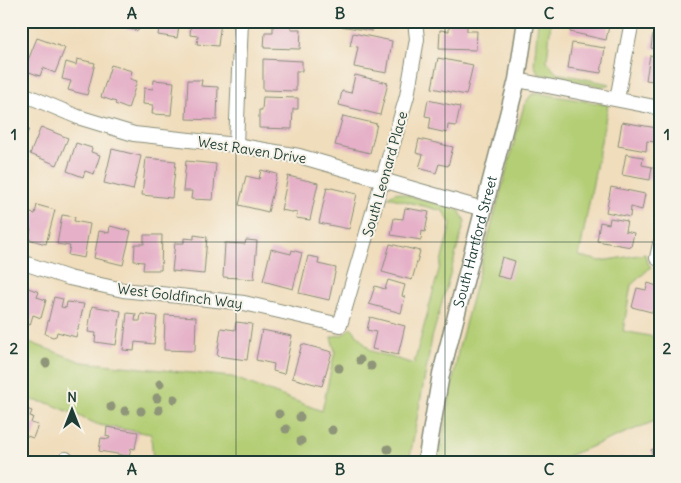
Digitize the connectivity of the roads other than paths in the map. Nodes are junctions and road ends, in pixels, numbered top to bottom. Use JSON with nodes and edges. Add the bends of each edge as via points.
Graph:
{"nodes":[{"id":1,"x":241,"y":21,"type":"edge"},
{"id":2,"x":415,"y":21,"type":"edge"},
{"id":3,"x":526,"y":21,"type":"edge"},
{"id":4,"x":632,"y":21,"type":"edge"},
{"id":5,"x":517,"y":80,"type":"junction"},
{"id":6,"x":21,"y":93,"type":"edge"},
{"id":7,"x":617,"y":99,"type":"junction"},
{"id":8,"x":660,"y":108,"type":"edge"},
{"id":9,"x":236,"y":145,"type":"junction"},
{"id":10,"x":384,"y":180,"type":"junction"},
{"id":11,"x":483,"y":209,"type":"junction"},
{"id":12,"x":21,"y":262,"type":"edge"},
{"id":13,"x":340,"y":325,"type":"joint"},
{"id":14,"x":426,"y":462,"type":"edge"}],
"edges":[{"from":1,"to":9,"type":"street"},
{"from":2,"to":10,"type":"street","name":"South Leonard Place","via":[[417,39],[407,96]]},
{"from":3,"to":5,"type":"street","name":"South Hartford Street"},
{"from":4,"to":7,"type":"street"},
{"from":5,"to":7,"type":"street"},
{"from":5,"to":11,"type":"street","name":"South Hartford Street"},
{"from":6,"to":9,"type":"street","name":"West Raven Drive","via":[[78,117],[134,134]]},
{"from":7,"to":8,"type":"street"},
{"from":9,"to":10,"type":"street","name":"West Raven Drive","via":[[299,156]]},
{"from":10,"to":11,"type":"street","name":"West Raven Drive"},
{"from":10,"to":13,"type":"street","name":"South Leonard Place"},
{"from":11,"to":14,"type":"street","name":"South Hartford Street","via":[[441,374]]},
{"from":12,"to":13,"type":"street","name":"West Goldfinch Way","via":[[69,278],[123,290],[244,304]]}]}
